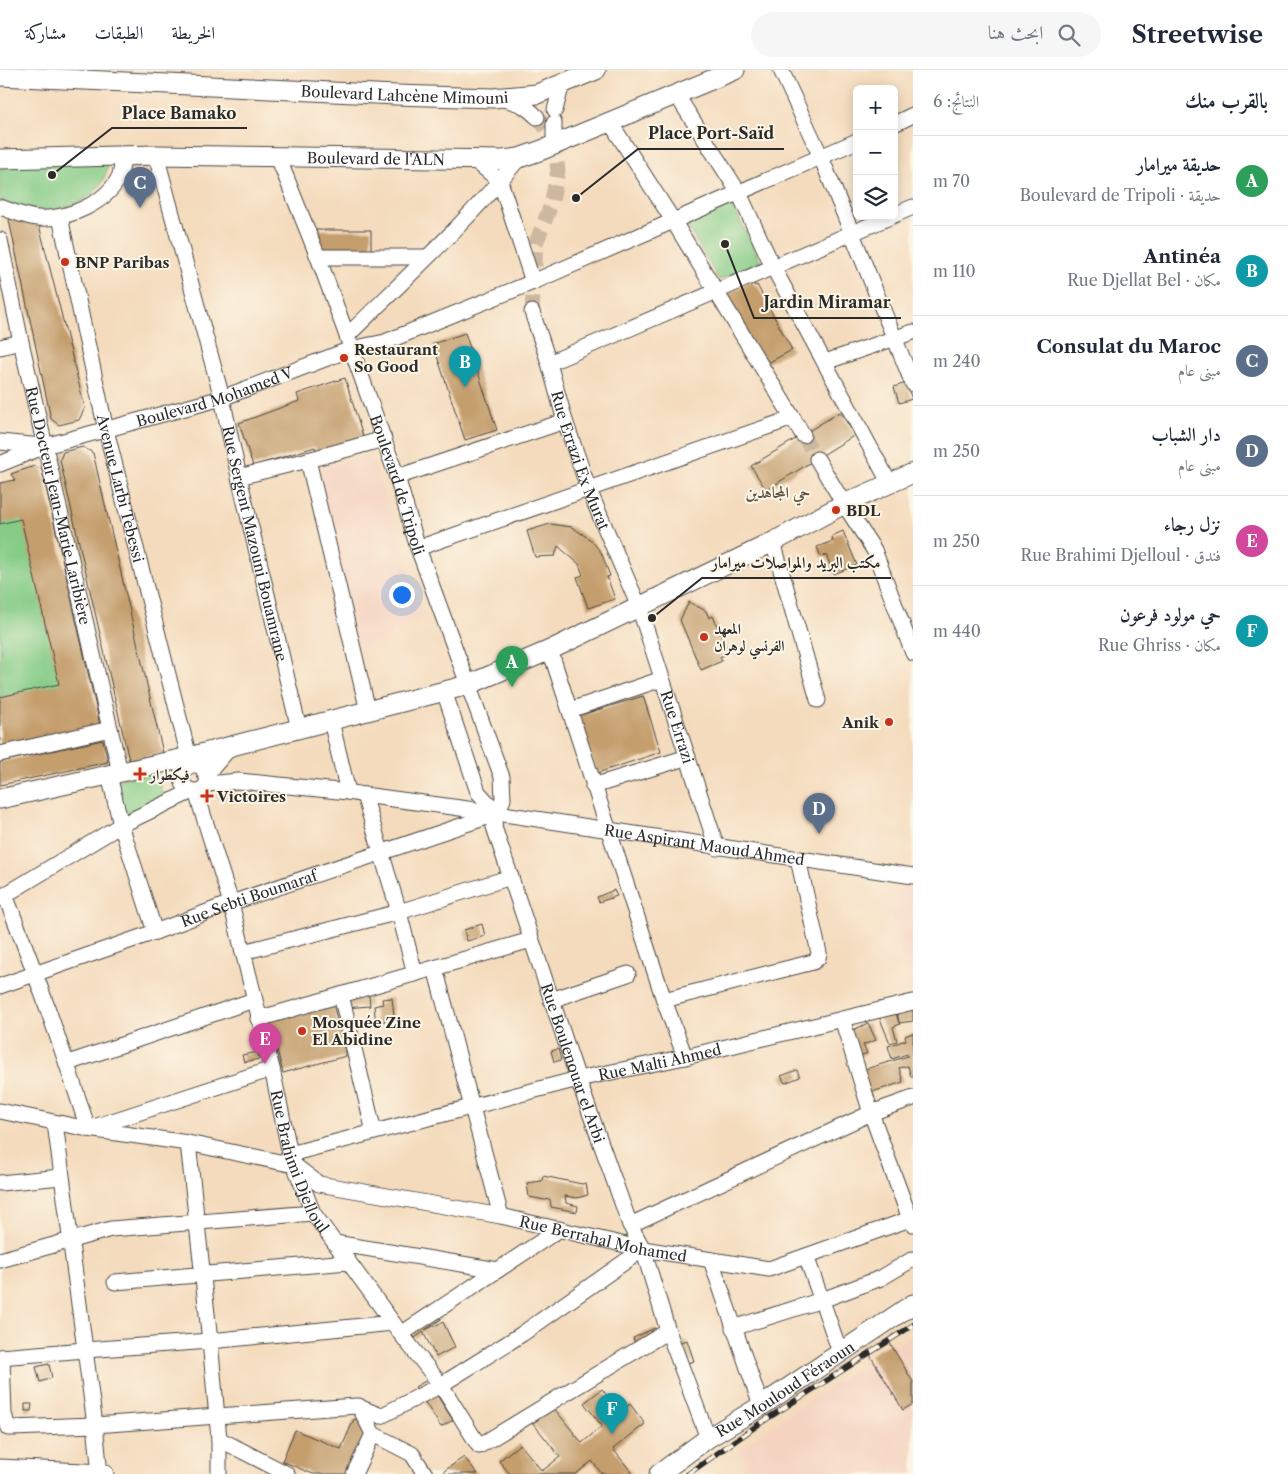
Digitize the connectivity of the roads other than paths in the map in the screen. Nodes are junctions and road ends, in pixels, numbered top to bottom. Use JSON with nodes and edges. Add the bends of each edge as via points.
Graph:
{"nodes":[{"id":1,"x":596,"y":70,"type":"edge"},
{"id":2,"x":735,"y":70,"type":"edge"},
{"id":3,"x":781,"y":70,"type":"edge"},
{"id":4,"x":0,"y":76,"type":"edge"},
{"id":5,"x":565,"y":82,"type":"junction"},
{"id":6,"x":676,"y":94,"type":"junction"},
{"id":7,"x":493,"y":98,"type":"junction"},
{"id":8,"x":913,"y":115,"type":"edge"},
{"id":9,"x":610,"y":122,"type":"junction"},
{"id":10,"x":898,"y":122,"type":"edge"},
{"id":11,"x":853,"y":143,"type":"edge"},
{"id":12,"x":124,"y":155,"type":"junction"},
{"id":13,"x":156,"y":155,"type":"junction"},
{"id":14,"x":278,"y":157,"type":"junction"},
{"id":15,"x":821,"y":157,"type":"junction"},
{"id":16,"x":519,"y":158,"type":"junction"},
{"id":17,"x":0,"y":160,"type":"edge"},
{"id":18,"x":474,"y":160,"type":"junction"},
{"id":19,"x":500,"y":182,"type":"junction"},
{"id":20,"x":738,"y":193,"type":"junction"},
{"id":21,"x":0,"y":207,"type":"edge"},
{"id":22,"x":913,"y":207,"type":"edge"},
{"id":23,"x":898,"y":214,"type":"edge"},
{"id":24,"x":60,"y":217,"type":"junction"},
{"id":25,"x":884,"y":220,"type":"edge"},
{"id":26,"x":674,"y":222,"type":"junction"},
{"id":27,"x":853,"y":234,"type":"junction"},
{"id":28,"x":0,"y":240,"type":"edge"},
{"id":29,"x":318,"y":256,"type":"junction"},
{"id":30,"x":427,"y":257,"type":"junction"},
{"id":31,"x":774,"y":267,"type":"junction"},
{"id":32,"x":534,"y":282,"type":"junction"},
{"id":33,"x":716,"y":292,"type":"junction"},
{"id":34,"x":532,"y":312,"type":"tunnel mouth"},
{"id":35,"x":913,"y":332,"type":"edge"},
{"id":36,"x":895,"y":339,"type":"junction"},
{"id":37,"x":21,"y":342,"type":"junction"},
{"id":38,"x":349,"y":342,"type":"junction"},
{"id":39,"x":0,"y":347,"type":"edge"},
{"id":40,"x":825,"y":362,"type":"junction"},
{"id":41,"x":549,"y":363,"type":"junction"},
{"id":42,"x":913,"y":384,"type":"edge"},
{"id":43,"x":222,"y":398,"type":"junction"},
{"id":44,"x":793,"y":418,"type":"junction"},
{"id":45,"x":566,"y":421,"type":"junction"},
{"id":46,"x":106,"y":430,"type":"junction"},
{"id":47,"x":803,"y":434,"type":"tunnel mouth"},
{"id":48,"x":384,"y":439,"type":"junction"},
{"id":49,"x":0,"y":442,"type":"edge"},
{"id":50,"x":45,"y":446,"type":"junction"},
{"id":51,"x":817,"y":459,"type":"tunnel mouth"},
{"id":52,"x":308,"y":460,"type":"junction"},
{"id":53,"x":0,"y":464,"type":"edge"},
{"id":54,"x":913,"y":473,"type":"edge"},
{"id":55,"x":239,"y":476,"type":"junction"},
{"id":56,"x":397,"y":477,"type":"junction"},
{"id":57,"x":890,"y":484,"type":"junction"},
{"id":58,"x":589,"y":490,"type":"junction"},
{"id":59,"x":844,"y":504,"type":"junction"},
{"id":60,"x":773,"y":542,"type":"junction"},
{"id":61,"x":418,"y":548,"type":"junction"},
{"id":62,"x":639,"y":607,"type":"junction"},
{"id":63,"x":550,"y":650,"type":"junction"},
{"id":64,"x":913,"y":653,"type":"edge"},
{"id":65,"x":662,"y":679,"type":"junction"},
{"id":66,"x":468,"y":685,"type":"junction"},
{"id":67,"x":444,"y":691,"type":"junction"},
{"id":68,"x":818,"y":700,"type":"dead end"},
{"id":69,"x":570,"y":710,"type":"junction"},
{"id":70,"x":368,"y":711,"type":"junction"},
{"id":71,"x":331,"y":721,"type":"junction"},
{"id":72,"x":110,"y":729,"type":"junction"},
{"id":73,"x":299,"y":729,"type":"junction"},
{"id":74,"x":228,"y":747,"type":"junction"},
{"id":75,"x":0,"y":754,"type":"edge"},
{"id":76,"x":688,"y":758,"type":"junction"},
{"id":77,"x":186,"y":764,"type":"junction"},
{"id":78,"x":114,"y":774,"type":"junction"},
{"id":79,"x":200,"y":785,"type":"junction"},
{"id":80,"x":593,"y":786,"type":"junction"},
{"id":81,"x":348,"y":792,"type":"junction"},
{"id":82,"x":364,"y":795,"type":"junction"},
{"id":83,"x":0,"y":799,"type":"edge"},
{"id":84,"x":497,"y":813,"type":"junction"},
{"id":85,"x":121,"y":825,"type":"junction"},
{"id":86,"x":610,"y":830,"type":"junction"},
{"id":87,"x":717,"y":848,"type":"junction"},
{"id":88,"x":381,"y":854,"type":"junction"},
{"id":89,"x":798,"y":859,"type":"junction"},
{"id":90,"x":913,"y":876,"type":"edge"},
{"id":91,"x":511,"y":877,"type":"junction"},
{"id":92,"x":2,"y":897,"type":"edge"},
{"id":93,"x":230,"y":904,"type":"junction"},
{"id":94,"x":399,"y":912,"type":"junction"},
{"id":95,"x":155,"y":932,"type":"junction"},
{"id":96,"x":531,"y":940,"type":"junction"},
{"id":97,"x":243,"y":952,"type":"junction"},
{"id":98,"x":435,"y":968,"type":"junction"},
{"id":99,"x":36,"y":974,"type":"junction"},
{"id":100,"x":415,"y":974,"type":"junction"},
{"id":101,"x":628,"y":974,"type":"dead end"},
{"id":102,"x":0,"y":986,"type":"edge"},
{"id":103,"x":340,"y":995,"type":"junction"},
{"id":104,"x":254,"y":1000,"type":"junction"},
{"id":105,"x":551,"y":1000,"type":"junction"},
{"id":106,"x":664,"y":1000,"type":"junction"},
{"id":107,"x":913,"y":1002,"type":"edge"},
{"id":108,"x":258,"y":1019,"type":"junction"},
{"id":109,"x":842,"y":1019,"type":"junction"},
{"id":110,"x":684,"y":1057,"type":"junction"},
{"id":111,"x":68,"y":1064,"type":"junction"},
{"id":112,"x":272,"y":1069,"type":"junction"},
{"id":113,"x":578,"y":1079,"type":"junction"},
{"id":114,"x":913,"y":1098,"type":"edge"},
{"id":115,"x":472,"y":1108,"type":"junction"},
{"id":116,"x":0,"y":1111,"type":"edge"},
{"id":117,"x":871,"y":1114,"type":"junction"},
{"id":118,"x":55,"y":1123,"type":"junction"},
{"id":119,"x":88,"y":1129,"type":"junction"},
{"id":120,"x":374,"y":1132,"type":"junction"},
{"id":121,"x":188,"y":1143,"type":"junction"},
{"id":122,"x":292,"y":1159,"type":"junction"},
{"id":123,"x":61,"y":1177,"type":"junction"},
{"id":124,"x":0,"y":1183,"type":"edge"},
{"id":125,"x":313,"y":1213,"type":"junction"},
{"id":126,"x":501,"y":1216,"type":"junction"},
{"id":127,"x":912,"y":1220,"type":"edge"},
{"id":128,"x":197,"y":1223,"type":"junction"},
{"id":129,"x":630,"y":1225,"type":"junction"},
{"id":130,"x":560,"y":1229,"type":"junction"},
{"id":131,"x":70,"y":1241,"type":"junction"},
{"id":132,"x":335,"y":1243,"type":"junction"},
{"id":133,"x":643,"y":1250,"type":"junction"},
{"id":134,"x":806,"y":1256,"type":"junction"},
{"id":135,"x":0,"y":1260,"type":"edge"},
{"id":136,"x":711,"y":1260,"type":"junction"},
{"id":137,"x":913,"y":1260,"type":"edge"},
{"id":138,"x":348,"y":1262,"type":"junction"},
{"id":139,"x":498,"y":1270,"type":"junction"},
{"id":140,"x":204,"y":1275,"type":"junction"},
{"id":141,"x":115,"y":1282,"type":"dead end"},
{"id":142,"x":822,"y":1300,"type":"junction"},
{"id":143,"x":913,"y":1304,"type":"edge"},
{"id":144,"x":733,"y":1328,"type":"junction"},
{"id":145,"x":397,"y":1329,"type":"junction"},
{"id":146,"x":668,"y":1331,"type":"junction"},
{"id":147,"x":210,"y":1341,"type":"junction"},
{"id":148,"x":85,"y":1350,"type":"junction"},
{"id":149,"x":840,"y":1352,"type":"junction"},
{"id":150,"x":1,"y":1357,"type":"edge"},
{"id":151,"x":441,"y":1385,"type":"junction"},
{"id":152,"x":359,"y":1406,"type":"junction"},
{"id":153,"x":761,"y":1406,"type":"junction"},
{"id":154,"x":216,"y":1416,"type":"junction"},
{"id":155,"x":96,"y":1425,"type":"junction"},
{"id":156,"x":373,"y":1434,"type":"junction"},
{"id":157,"x":708,"y":1438,"type":"junction"},
{"id":158,"x":219,"y":1439,"type":"junction"},
{"id":159,"x":0,"y":1469,"type":"edge"},
{"id":160,"x":100,"y":1474,"type":"edge"},
{"id":161,"x":104,"y":1474,"type":"edge"},
{"id":162,"x":219,"y":1474,"type":"edge"},
{"id":163,"x":287,"y":1474,"type":"edge"},
{"id":164,"x":354,"y":1474,"type":"edge"},
{"id":165,"x":425,"y":1474,"type":"edge"},
{"id":166,"x":659,"y":1474,"type":"edge"}],
"edges":[{"from":1,"to":5,"type":"main road","name":"Boulevard Lahcène Mimouni"},
{"from":2,"to":6,"type":"main road","name":"Boulevard de l'ALN"},
{"from":3,"to":15,"type":"street"},
{"from":4,"to":7,"type":"main road","name":"Boulevard Lahcène Mimouni"},
{"from":5,"to":7,"type":"main road","name":"Boulevard Lahcène Mimouni","via":[[537,94]]},
{"from":5,"to":7,"type":"street","via":[[548,119],[514,101]]},
{"from":6,"to":9,"type":"main road","name":"Boulevard de l'ALN"},
{"from":6,"to":20,"type":"street"},
{"from":8,"to":10,"type":"street"},
{"from":9,"to":16,"type":"main road","name":"Boulevard de l'ALN"},
{"from":9,"to":26,"type":"street"},
{"from":11,"to":15,"type":"street"},
{"from":12,"to":13,"type":"main road","name":"Boulevard de l'ALN"},
{"from":12,"to":17,"type":"main road","name":"Boulevard de l'ALN"},
{"from":12,"to":24,"type":"street","via":[[119,175],[105,195],[85,209]]},
{"from":13,"to":14,"type":"main road","name":"Boulevard de l'ALN"},
{"from":13,"to":43,"type":"street","name":"Rue Sergent Mazouni Bouamrane"},
{"from":14,"to":18,"type":"main road","name":"Boulevard de l'ALN"},
{"from":14,"to":29,"type":"street","name":"Boulevard de Tripoli"},
{"from":15,"to":20,"type":"street"},
{"from":15,"to":27,"type":"street"},
{"from":16,"to":18,"type":"main road","name":"Boulevard de l'ALN"},
{"from":16,"to":19,"type":"street"},
{"from":18,"to":19,"type":"street"},
{"from":19,"to":30,"type":"street"},
{"from":19,"to":32,"type":"street"},
{"from":20,"to":26,"type":"street"},
{"from":20,"to":31,"type":"street"},
{"from":21,"to":24,"type":"street","via":[[37,218]]},
{"from":22,"to":23,"type":"street"},
{"from":24,"to":46,"type":"street","name":"Avenue Larbi Tebessi"},
{"from":25,"to":27,"type":"street"},
{"from":26,"to":32,"type":"street"},
{"from":26,"to":33,"type":"street"},
{"from":27,"to":31,"type":"street"},
{"from":27,"to":36,"type":"street"},
{"from":28,"to":37,"type":"street","name":"Rue Docteur Jean-Marie Laribière"},
{"from":29,"to":30,"type":"street"},
{"from":29,"to":38,"type":"street","name":"Boulevard de Tripoli"},
{"from":30,"to":38,"type":"street"},
{"from":31,"to":33,"type":"street"},
{"from":31,"to":40,"type":"street"},
{"from":32,"to":38,"type":"street","via":[[386,342]]},
{"from":33,"to":41,"type":"street"},
{"from":33,"to":44,"type":"street"},
{"from":34,"to":41,"type":"street","name":"Rue Errazi Ex Murat"},
{"from":35,"to":36,"type":"street"},
{"from":36,"to":40,"type":"street"},
{"from":36,"to":42,"type":"street"},
{"from":37,"to":39,"type":"street"},
{"from":37,"to":50,"type":"street","name":"Rue Docteur Jean-Marie Laribière"},
{"from":38,"to":43,"type":"street","name":"Boulevard Mohamed V"},
{"from":38,"to":48,"type":"street","name":"Boulevard de Tripoli"},
{"from":40,"to":57,"type":"street"},
{"from":41,"to":45,"type":"street","name":"Rue Errazi Ex Murat"},
{"from":43,"to":46,"type":"street","name":"Boulevard Mohamed V"},
{"from":43,"to":55,"type":"street","name":"Rue Sergent Mazouni Bouamrane"},
{"from":44,"to":47,"type":"street"},
{"from":44,"to":58,"type":"street"},
{"from":45,"to":56,"type":"street"},
{"from":45,"to":58,"type":"street","name":"Rue Errazi Ex Murat"},
{"from":46,"to":50,"type":"street","name":"Boulevard Mohamed V"},
{"from":46,"to":77,"type":"street","name":"Avenue Larbi Tebessi"},
{"from":48,"to":52,"type":"street"},
{"from":48,"to":56,"type":"street","name":"Boulevard de Tripoli"},
{"from":49,"to":50,"type":"street"},
{"from":50,"to":53,"type":"street"},
{"from":50,"to":72,"type":"street","name":"Rue Docteur Jean-Marie Laribière"},
{"from":51,"to":59,"type":"street"},
{"from":52,"to":55,"type":"street"},
{"from":52,"to":70,"type":"street"},
{"from":54,"to":57,"type":"main road"},
{"from":55,"to":73,"type":"street","name":"Rue Sergent Mazouni Bouamrane"},
{"from":56,"to":61,"type":"street","name":"Boulevard de Tripoli"},
{"from":57,"to":59,"type":"main road"},
{"from":58,"to":61,"type":"street"},
{"from":58,"to":62,"type":"street","name":"Rue Errazi Ex Murat"},
{"from":59,"to":60,"type":"main road"},
{"from":59,"to":64,"type":"street","via":[[874,550]]},
{"from":60,"to":62,"type":"main road"},
{"from":60,"to":68,"type":"street"},
{"from":61,"to":66,"type":"street","name":"Boulevard de Tripoli"},
{"from":62,"to":63,"type":"main road"},
{"from":62,"to":65,"type":"street","name":"Rue Errazi"},
{"from":63,"to":66,"type":"main road"},
{"from":63,"to":69,"type":"street"},
{"from":65,"to":69,"type":"street"},
{"from":65,"to":76,"type":"street","name":"Rue Errazi"},
{"from":66,"to":67,"type":"main road"},
{"from":66,"to":84,"type":"street","name":"Boulevard de Tripoli","via":[[502,777],[503,799]]},
{"from":67,"to":70,"type":"main road"},
{"from":67,"to":84,"type":"street","via":[[478,792]]},
{"from":69,"to":80,"type":"street"},
{"from":70,"to":71,"type":"main road"},
{"from":71,"to":73,"type":"main road"},
{"from":71,"to":81,"type":"street"},
{"from":72,"to":75,"type":"street"},
{"from":72,"to":78,"type":"street","name":"Rue Docteur Jean-Marie Laribière"},
{"from":73,"to":74,"type":"main road"},
{"from":74,"to":77,"type":"main road"},
{"from":74,"to":79,"type":"main road"},
{"from":76,"to":80,"type":"street"},
{"from":76,"to":87,"type":"street","name":"Rue Errazi"},
{"from":77,"to":78,"type":"main road","via":[[161,764]]},
{"from":77,"to":79,"type":"street","via":[[187,768],[196,765],[204,768]]},
{"from":77,"to":79,"type":"street","name":"Avenue Larbi Tebessi","via":[[182,775],[184,787]]},
{"from":78,"to":83,"type":"main road"},
{"from":78,"to":85,"type":"street","name":"Rue Docteur Jean-Marie Laribière"},
{"from":79,"to":81,"type":"street","name":"Rue Aspirant Maoud Ahmed","via":[[239,780]]},
{"from":79,"to":85,"type":"street"},
{"from":79,"to":93,"type":"street","name":"Rue Brahimi Djelloul"},
{"from":80,"to":86,"type":"street"},
{"from":81,"to":82,"type":"street","name":"Rue Aspirant Maoud Ahmed"},
{"from":82,"to":84,"type":"street","name":"Rue Aspirant Maoud Ahmed"},
{"from":82,"to":88,"type":"street"},
{"from":84,"to":86,"type":"street","name":"Rue Aspirant Maoud Ahmed"},
{"from":84,"to":88,"type":"street","name":"Rue Sebti Boumaraf"},
{"from":84,"to":91,"type":"street","name":"Rue Boulenouar el Arbi","via":[[494,827]]},
{"from":85,"to":92,"type":"street"},
{"from":85,"to":95,"type":"street","name":"Rue Docteur Jean-Marie Laribière"},
{"from":86,"to":87,"type":"street","name":"Rue Aspirant Maoud Ahmed"},
{"from":86,"to":106,"type":"street"},
{"from":87,"to":89,"type":"street","name":"Rue Aspirant Maoud Ahmed"},
{"from":88,"to":93,"type":"street","name":"Rue Sebti Boumaraf"},
{"from":88,"to":94,"type":"street"},
{"from":89,"to":90,"type":"street","name":"Rue Aspirant Maoud Ahmed"},
{"from":89,"to":106,"type":"street","via":[[818,958],[813,962]]},
{"from":91,"to":94,"type":"street"},
{"from":91,"to":96,"type":"street","name":"Rue Boulenouar el Arbi"},
{"from":92,"to":99,"type":"street"},
{"from":93,"to":95,"type":"street","name":"Rue Sebti Boumaraf"},
{"from":93,"to":97,"type":"street","name":"Rue Brahimi Djelloul"},
{"from":94,"to":97,"type":"street"},
{"from":94,"to":100,"type":"street"},
{"from":95,"to":99,"type":"street","name":"Rue Sebti Boumaraf"},
{"from":96,"to":98,"type":"street"},
{"from":96,"to":105,"type":"street","name":"Rue Boulenouar el Arbi"},
{"from":97,"to":104,"type":"street","name":"Rue Brahimi Djelloul"},
{"from":98,"to":100,"type":"street"},
{"from":98,"to":115,"type":"street"},
{"from":99,"to":102,"type":"street","name":"Rue Sebti Boumaraf"},
{"from":99,"to":111,"type":"street"},
{"from":100,"to":103,"type":"street"},
{"from":101,"to":105,"type":"street"},
{"from":103,"to":108,"type":"street"},
{"from":103,"to":120,"type":"street"},
{"from":104,"to":108,"type":"street","name":"Rue Brahimi Djelloul"},
{"from":104,"to":111,"type":"street"},
{"from":105,"to":113,"type":"street","name":"Rue Boulenouar el Arbi"},
{"from":106,"to":110,"type":"street"},
{"from":107,"to":109,"type":"street","name":"Rue Malti Ahmed"},
{"from":108,"to":112,"type":"street","name":"Rue Brahimi Djelloul"},
{"from":109,"to":110,"type":"street","name":"Rue Malti Ahmed"},
{"from":109,"to":117,"type":"street"},
{"from":110,"to":113,"type":"street","name":"Rue Malti Ahmed"},
{"from":111,"to":119,"type":"street"},
{"from":112,"to":119,"type":"street"},
{"from":112,"to":122,"type":"street","name":"Rue Brahimi Djelloul"},
{"from":113,"to":115,"type":"street","name":"Rue Malti Ahmed"},
{"from":113,"to":129,"type":"street","name":"Rue Boulenouar el Arbi"},
{"from":114,"to":117,"type":"street"},
{"from":115,"to":120,"type":"street","name":"Rue Malti Ahmed"},
{"from":115,"to":126,"type":"street"},
{"from":116,"to":118,"type":"street"},
{"from":117,"to":127,"type":"street"},
{"from":117,"to":129,"type":"street"},
{"from":118,"to":119,"type":"street"},
{"from":118,"to":123,"type":"street"},
{"from":119,"to":121,"type":"street"},
{"from":120,"to":122,"type":"street","name":"Rue Malti Ahmed"},
{"from":121,"to":122,"type":"street"},
{"from":121,"to":128,"type":"street"},
{"from":122,"to":125,"type":"street","name":"Rue Brahimi Djelloul"},
{"from":122,"to":126,"type":"street","name":"Rue Berrahal Mohamed","via":[[318,1184]]},
{"from":123,"to":124,"type":"street"},
{"from":123,"to":131,"type":"street"},
{"from":125,"to":128,"type":"street"},
{"from":125,"to":132,"type":"street","name":"Rue Brahimi Djelloul"},
{"from":126,"to":130,"type":"street","name":"Rue Berrahal Mohamed"},
{"from":127,"to":134,"type":"street","name":"Rue Berrahal Mohamed"},
{"from":128,"to":131,"type":"street","via":[[111,1230]]},
{"from":128,"to":140,"type":"street"},
{"from":129,"to":133,"type":"street","name":"Rue Boulenouar el Arbi"},
{"from":130,"to":133,"type":"street","name":"Rue Berrahal Mohamed"},
{"from":130,"to":139,"type":"street"},
{"from":131,"to":135,"type":"street"},
{"from":131,"to":148,"type":"street"},
{"from":132,"to":138,"type":"street","name":"Rue Brahimi Djelloul"},
{"from":132,"to":139,"type":"street"},
{"from":133,"to":136,"type":"street","name":"Rue Berrahal Mohamed"},
{"from":133,"to":146,"type":"street","name":"Rue Boulenouar el Arbi"},
{"from":133,"to":151,"type":"street","via":[[522,1334]]},
{"from":134,"to":136,"type":"street","name":"Rue Berrahal Mohamed","via":[[769,1269]]},
{"from":134,"to":142,"type":"street"},
{"from":136,"to":144,"type":"street"},
{"from":137,"to":142,"type":"street","via":[[881,1278]]},
{"from":138,"to":140,"type":"street"},
{"from":138,"to":145,"type":"street","name":"Rue Brahimi Djelloul"},
{"from":139,"to":145,"type":"street"},
{"from":140,"to":141,"type":"street"},
{"from":140,"to":147,"type":"street"},
{"from":142,"to":144,"type":"street"},
{"from":142,"to":149,"type":"street"},
{"from":143,"to":149,"type":"main road","name":"Rue Mouloud Féraoun"},
{"from":144,"to":153,"type":"street"},
{"from":145,"to":147,"type":"street"},
{"from":145,"to":151,"type":"street","name":"Rue Brahimi Djelloul"},
{"from":146,"to":151,"type":"street","name":"Rue Brahimi Djelloul","via":[[479,1446]]},
{"from":146,"to":157,"type":"street","name":"Rue Boulenouar el Arbi"},
{"from":147,"to":148,"type":"street"},
{"from":147,"to":154,"type":"street"},
{"from":148,"to":150,"type":"street"},
{"from":148,"to":155,"type":"street"},
{"from":149,"to":153,"type":"main road","name":"Rue Mouloud Féraoun"},
{"from":150,"to":155,"type":"street","via":[[4,1414],[8,1428]]},
{"from":151,"to":152,"type":"street","via":[[381,1416]]},
{"from":152,"to":154,"type":"street"},
{"from":152,"to":156,"type":"street"},
{"from":153,"to":157,"type":"main road","name":"Rue Mouloud Féraoun"},
{"from":154,"to":155,"type":"street"},
{"from":154,"to":158,"type":"street"},
{"from":155,"to":160,"type":"street"},
{"from":156,"to":164,"type":"street"},
{"from":156,"to":165,"type":"street","via":[[412,1454]]},
{"from":157,"to":166,"type":"main road","name":"Rue Mouloud Féraoun"},
{"from":158,"to":162,"type":"street"},
{"from":158,"to":163,"type":"street"},
{"from":159,"to":160,"type":"main road"},
{"from":160,"to":161,"type":"main road"}]}
